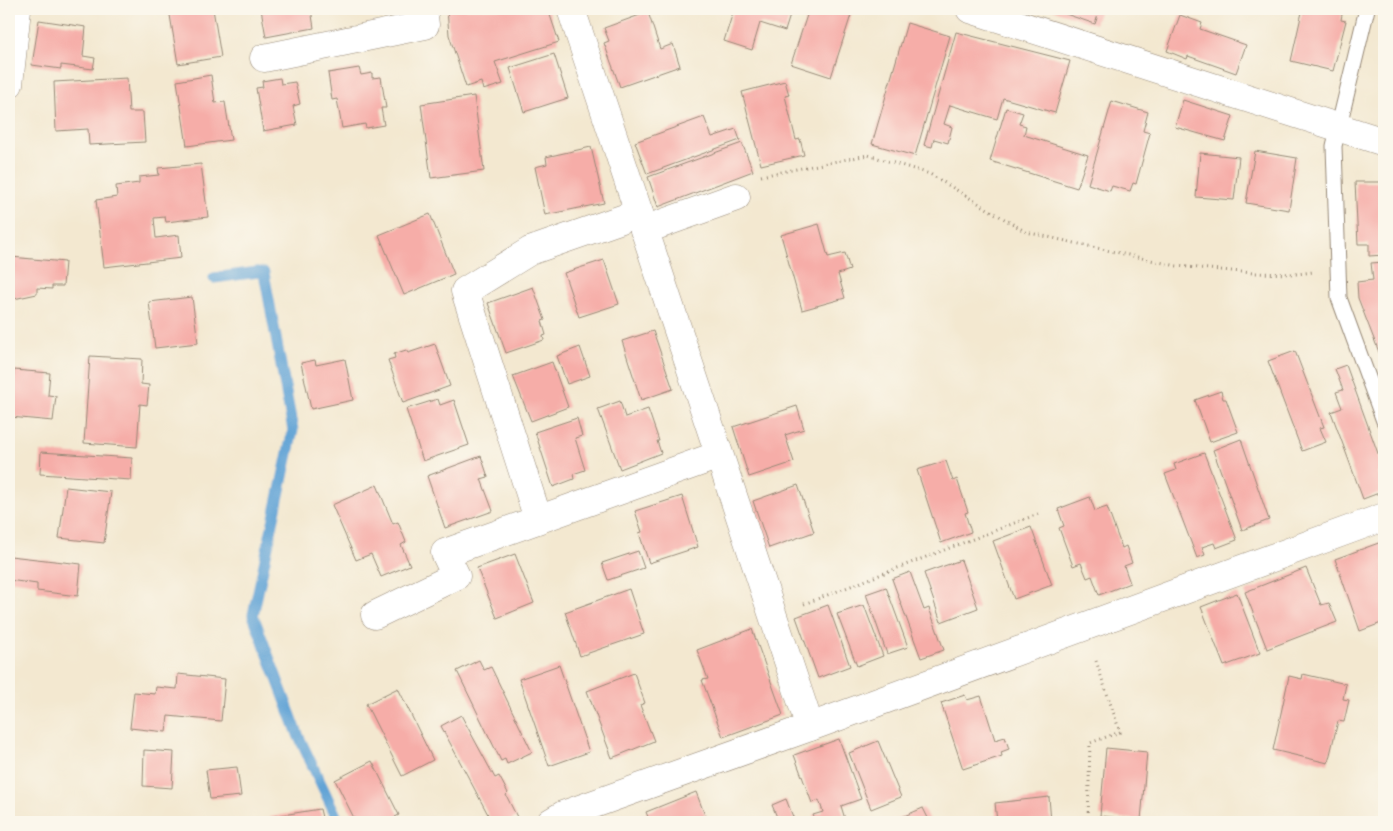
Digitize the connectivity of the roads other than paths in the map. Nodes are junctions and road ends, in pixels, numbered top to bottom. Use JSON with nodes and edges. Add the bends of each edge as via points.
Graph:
{"nodes":[{"id":1,"x":17,"y":9,"type":"edge"},
{"id":2,"x":423,"y":9,"type":"edge"},
{"id":3,"x":571,"y":9,"type":"edge"},
{"id":4,"x":970,"y":9,"type":"edge"},
{"id":5,"x":1367,"y":9,"type":"edge"},
{"id":6,"x":264,"y":58,"type":"dead end"},
{"id":7,"x":9,"y":84,"type":"edge"},
{"id":8,"x":1340,"y":128,"type":"junction"},
{"id":9,"x":1384,"y":142,"type":"edge"},
{"id":10,"x":736,"y":197,"type":"road end"},
{"id":11,"x":642,"y":222,"type":"junction"},
{"id":12,"x":1384,"y":421,"type":"edge"},
{"id":13,"x":719,"y":455,"type":"junction"},
{"id":14,"x":1384,"y":517,"type":"edge"},
{"id":15,"x":538,"y":519,"type":"junction"},
{"id":16,"x":375,"y":615,"type":"dead end"},
{"id":17,"x":810,"y":727,"type":"junction"},
{"id":18,"x":550,"y":822,"type":"edge"}],
"edges":[{"from":1,"to":7,"type":"street"},
{"from":2,"to":6,"type":"street","via":[[425,25]]},
{"from":3,"to":11,"type":"street"},
{"from":4,"to":8,"type":"street"},
{"from":5,"to":8,"type":"lane"},
{"from":8,"to":9,"type":"street"},
{"from":8,"to":12,"type":"lane","via":[[1334,146],[1339,298]]},
{"from":10,"to":11,"type":"street"},
{"from":11,"to":13,"type":"street"},
{"from":11,"to":15,"type":"street","via":[[530,251],[465,291]]},
{"from":13,"to":15,"type":"street"},
{"from":13,"to":17,"type":"street"},
{"from":14,"to":17,"type":"street"},
{"from":15,"to":16,"type":"street","via":[[445,553],[456,576]]},
{"from":17,"to":18,"type":"street"}]}
